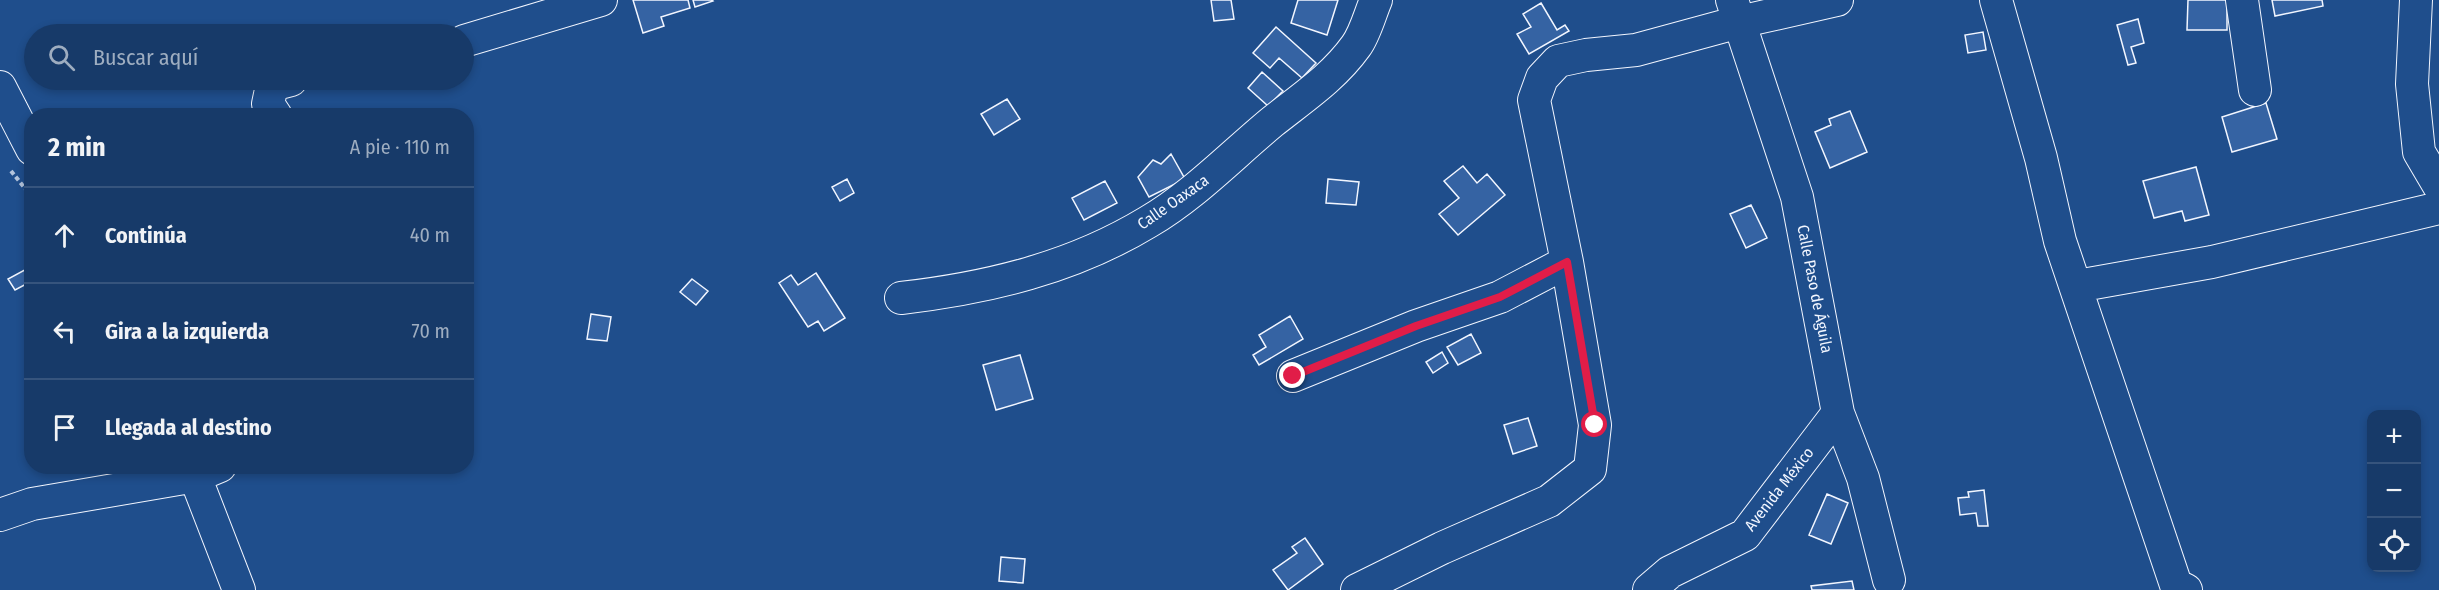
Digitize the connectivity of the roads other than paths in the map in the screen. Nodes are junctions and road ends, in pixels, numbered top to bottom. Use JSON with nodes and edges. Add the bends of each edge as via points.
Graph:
{"nodes":[{"id":1,"x":601,"y":0,"type":"edge"},
{"id":2,"x":1376,"y":0,"type":"edge"},
{"id":3,"x":1838,"y":0,"type":"edge"},
{"id":4,"x":1996,"y":0,"type":"edge"},
{"id":5,"x":2242,"y":0,"type":"edge"},
{"id":6,"x":2416,"y":0,"type":"edge"},
{"id":7,"x":1735,"y":11,"type":"edge"},
{"id":8,"x":474,"y":38,"type":"edge"},
{"id":9,"x":0,"y":87,"type":"edge"},
{"id":10,"x":271,"y":90,"type":"edge"},
{"id":11,"x":2255,"y":90,"type":"dead end"},
{"id":12,"x":271,"y":108,"type":"edge"},
{"id":13,"x":24,"y":134,"type":"edge"},
{"id":14,"x":2439,"y":186,"type":"edge"},
{"id":15,"x":2439,"y":208,"type":"edge"},
{"id":16,"x":1567,"y":262,"type":"junction"},
{"id":17,"x":2077,"y":286,"type":"junction"},
{"id":18,"x":901,"y":298,"type":"dead end"},
{"id":19,"x":1293,"y":376,"type":"dead end"},
{"id":20,"x":1838,"y":413,"type":"junction"},
{"id":21,"x":183,"y":474,"type":"edge"},
{"id":22,"x":204,"y":474,"type":"edge"},
{"id":23,"x":0,"y":514,"type":"edge"},
{"id":24,"x":1889,"y":580,"type":"dead end"},
{"id":25,"x":239,"y":590,"type":"edge"},
{"id":26,"x":1357,"y":590,"type":"edge"},
{"id":27,"x":1648,"y":590,"type":"edge"},
{"id":28,"x":2186,"y":590,"type":"edge"}],
"edges":[{"from":1,"to":8,"type":"street"},
{"from":2,"to":18,"type":"street","name":"Calle Oaxaca","via":[[1358,45],[1320,86],[1148,222],[1023,277],[960,291]]},
{"from":3,"to":7,"type":"street"},
{"from":4,"to":17,"type":"street","via":[[2060,241]]},
{"from":5,"to":11,"type":"street"},
{"from":6,"to":14,"type":"street","via":[[2412,84],[2419,152]]},
{"from":7,"to":16,"type":"street","via":[[1636,50],[1558,61],[1542,78],[1534,100]]},
{"from":7,"to":20,"type":"street","name":"Calle Paso de Águila","via":[[1797,197]]},
{"from":9,"to":13,"type":"street"},
{"from":10,"to":12,"type":"street"},
{"from":15,"to":17,"type":"street","via":[[2212,262]]},
{"from":16,"to":19,"type":"street","via":[[1500,297]]},
{"from":16,"to":26,"type":"street","via":[[1595,425],[1590,469],[1549,501]]},
{"from":17,"to":28,"type":"street","via":[[2176,585]]},
{"from":20,"to":24,"type":"street","name":"Calle Paso de Águila","via":[[1863,478]]},
{"from":20,"to":27,"type":"street","name":"Avenida México","via":[[1745,535],[1670,572]]},
{"from":21,"to":23,"type":"street"},
{"from":22,"to":25,"type":"street"}]}
